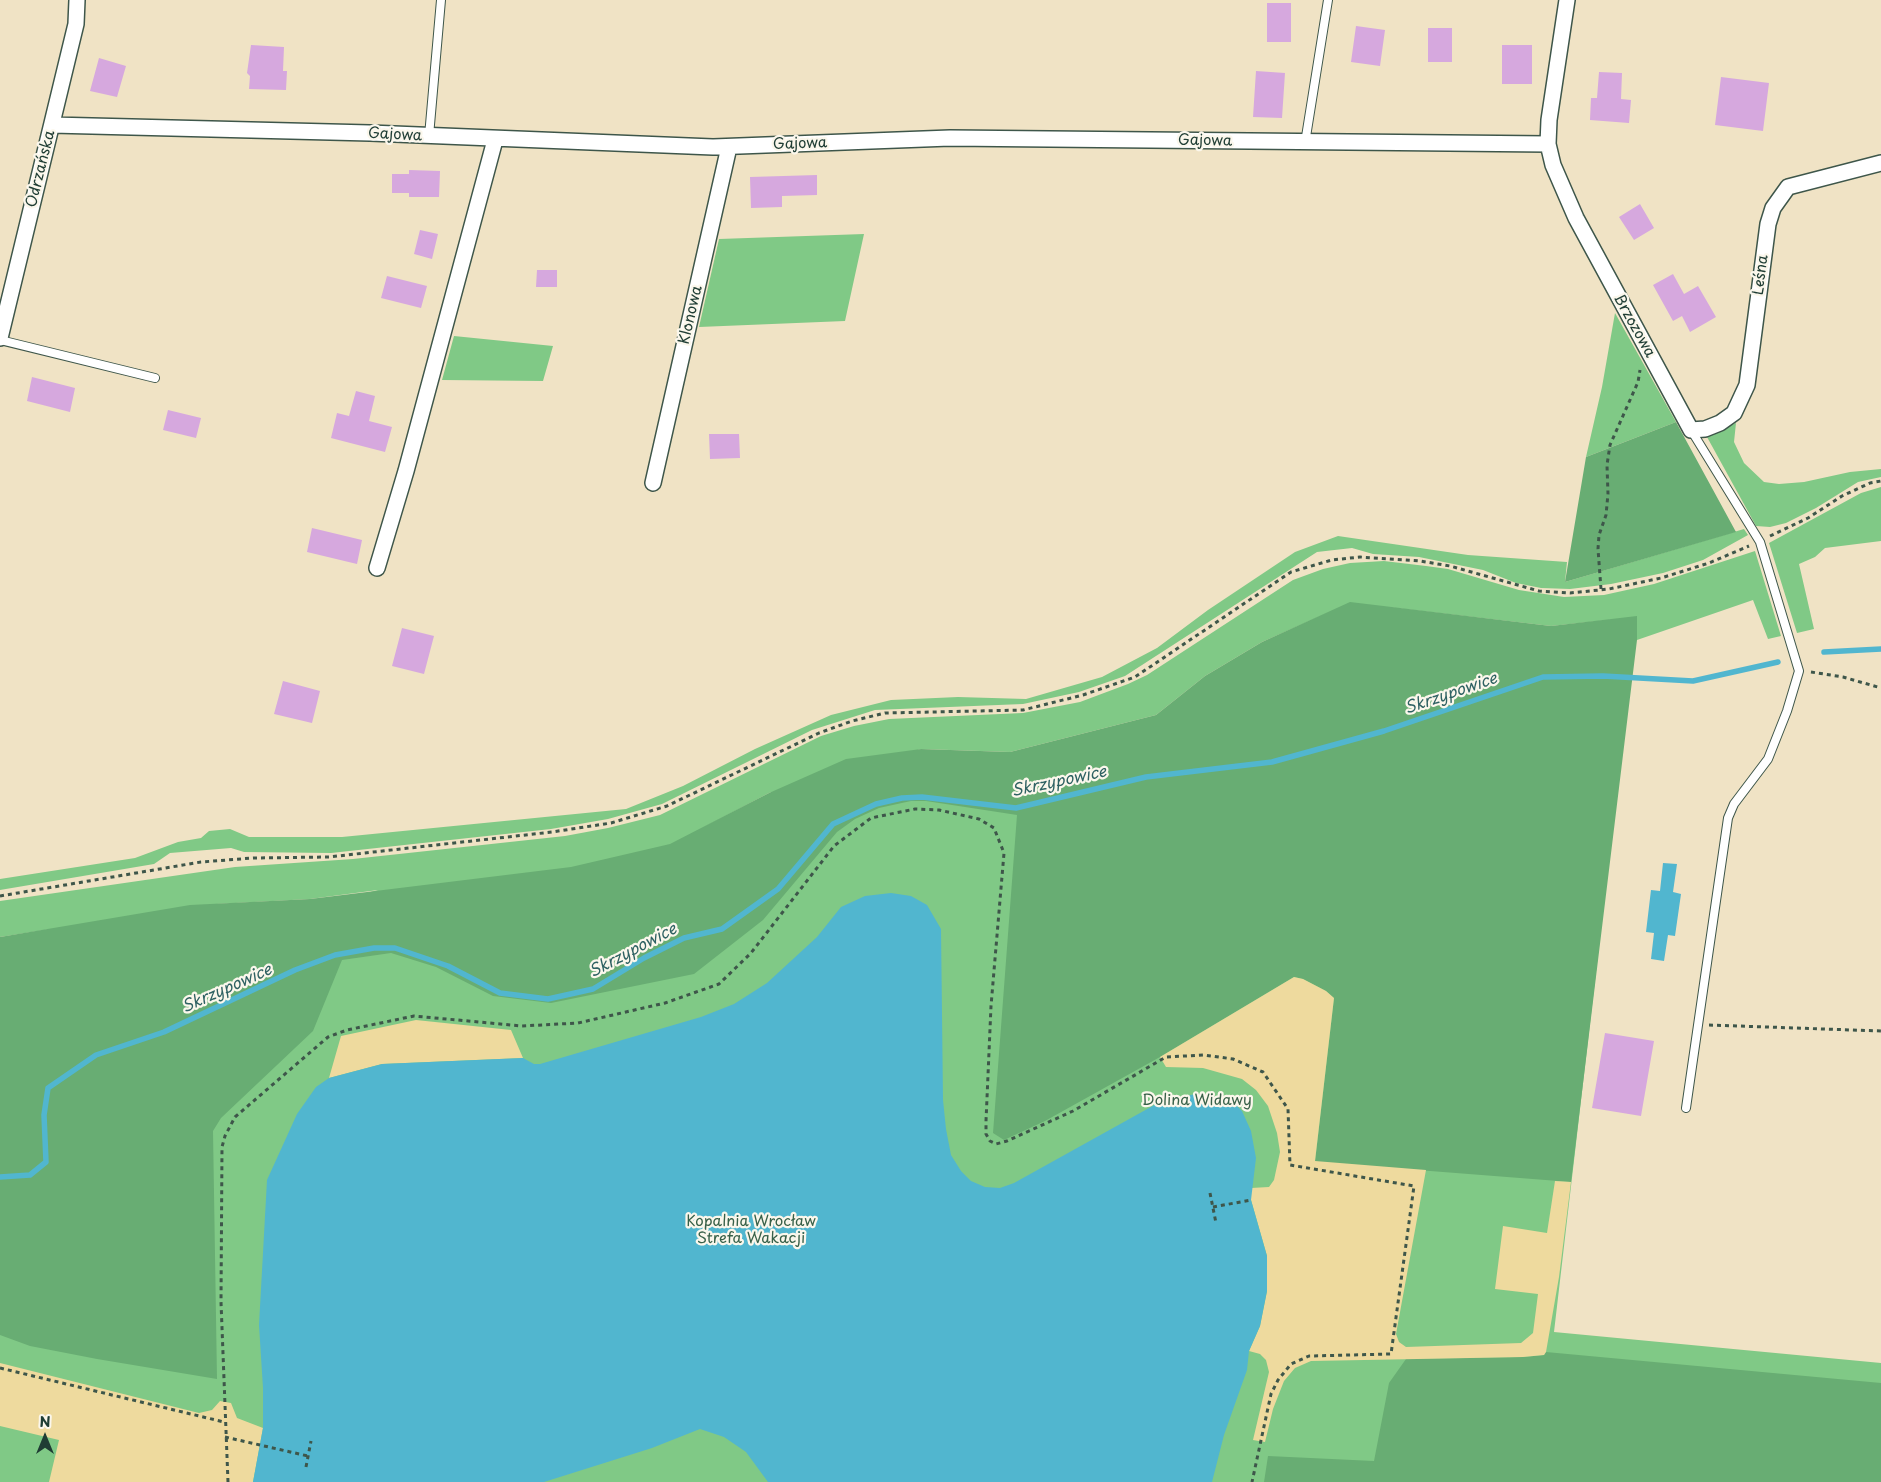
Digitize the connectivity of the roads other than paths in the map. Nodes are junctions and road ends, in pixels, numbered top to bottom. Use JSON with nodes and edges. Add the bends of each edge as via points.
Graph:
{"nodes":[{"id":1,"x":77,"y":0,"type":"edge"},
{"id":2,"x":441,"y":0,"type":"edge"},
{"id":3,"x":1328,"y":0,"type":"edge"},
{"id":4,"x":1566,"y":0,"type":"edge"},
{"id":5,"x":52,"y":125,"type":"junction"},
{"id":6,"x":429,"y":136,"type":"junction"},
{"id":7,"x":495,"y":140,"type":"junction"},
{"id":8,"x":1305,"y":143,"type":"junction"},
{"id":9,"x":1548,"y":144,"type":"junction"},
{"id":10,"x":729,"y":147,"type":"junction"},
{"id":11,"x":1881,"y":163,"type":"edge"},
{"id":12,"x":0,"y":339,"type":"edge"},
{"id":13,"x":155,"y":378,"type":"dead end"},
{"id":14,"x":1691,"y":430,"type":"junction"},
{"id":15,"x":653,"y":483,"type":"dead end"},
{"id":16,"x":377,"y":568,"type":"dead end"},
{"id":17,"x":1686,"y":1108,"type":"dead end"}],
"edges":[{"from":1,"to":5,"type":"street","name":"Odrzańska","via":[[76,24]]},
{"from":2,"to":6,"type":"lane"},
{"from":3,"to":8,"type":"lane"},
{"from":4,"to":9,"type":"street","name":"Brzozowa"},
{"from":5,"to":6,"type":"street","name":"Gajowa"},
{"from":5,"to":12,"type":"street","name":"Odrzańska"},
{"from":6,"to":7,"type":"street","name":"Gajowa"},
{"from":7,"to":10,"type":"street","name":"Gajowa"},
{"from":7,"to":16,"type":"street"},
{"from":8,"to":9,"type":"street","name":"Gajowa"},
{"from":8,"to":10,"type":"street","name":"Gajowa","via":[[950,138]]},
{"from":9,"to":14,"type":"street","name":"Brzozowa","via":[[1553,165],[1576,218]]},
{"from":10,"to":15,"type":"street","name":"Klonowa"},
{"from":11,"to":14,"type":"street","name":"Leśna","via":[[1788,187],[1773,208],[1768,224],[1747,385],[1734,413],[1720,423]]},
{"from":12,"to":13,"type":"lane"},
{"from":14,"to":17,"type":"lane","name":"Brzozowa","via":[[1760,542],[1799,671],[1768,759],[1734,804],[1728,818]]}]}
